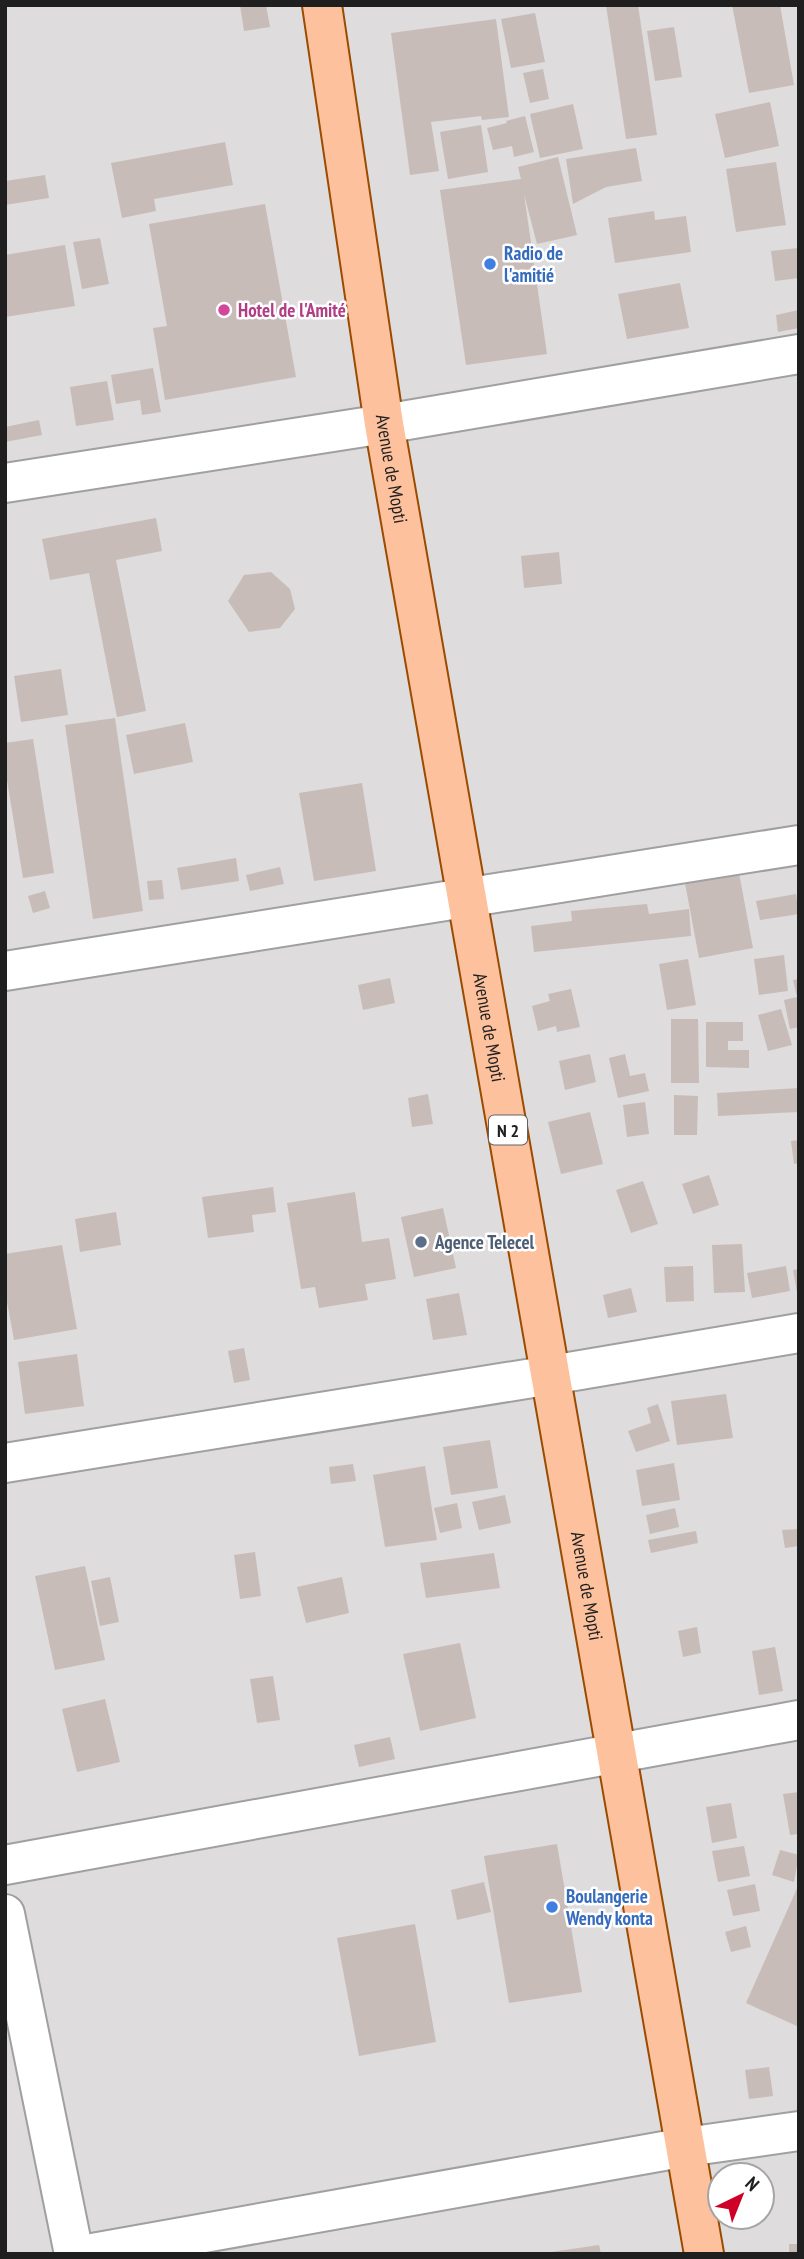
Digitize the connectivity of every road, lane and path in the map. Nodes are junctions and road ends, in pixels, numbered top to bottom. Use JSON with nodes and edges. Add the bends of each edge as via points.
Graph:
{"nodes":[{"id":1,"x":321,"y":5,"type":"edge"},
{"id":2,"x":799,"y":354,"type":"edge"},
{"id":3,"x":384,"y":424,"type":"junction"},
{"id":4,"x":5,"y":482,"type":"edge"},
{"id":5,"x":799,"y":845,"type":"edge"},
{"id":6,"x":467,"y":898,"type":"junction"},
{"id":7,"x":5,"y":971,"type":"edge"},
{"id":8,"x":799,"y":1333,"type":"edge"},
{"id":9,"x":551,"y":1375,"type":"junction"},
{"id":10,"x":5,"y":1463,"type":"edge"},
{"id":11,"x":799,"y":1720,"type":"edge"},
{"id":12,"x":617,"y":1753,"type":"junction"},
{"id":13,"x":5,"y":1865,"type":"edge"},
{"id":14,"x":5,"y":1914,"type":"edge"},
{"id":15,"x":799,"y":2131,"type":"edge"},
{"id":16,"x":686,"y":2147,"type":"junction"},
{"id":17,"x":74,"y":2254,"type":"edge"},
{"id":18,"x":86,"y":2254,"type":"edge"},
{"id":19,"x":704,"y":2254,"type":"edge"}],
"edges":[{"from":1,"to":3,"type":"main road","name":"Avenue de Mopti","number":"N 2"},
{"from":2,"to":3,"type":"street"},
{"from":3,"to":4,"type":"street"},
{"from":3,"to":6,"type":"main road","name":"Avenue de Mopti","number":"N 2"},
{"from":5,"to":6,"type":"street"},
{"from":6,"to":7,"type":"street"},
{"from":6,"to":9,"type":"main road","name":"Avenue de Mopti","number":"N 2"},
{"from":8,"to":9,"type":"street"},
{"from":9,"to":10,"type":"street"},
{"from":9,"to":12,"type":"main road","name":"Avenue de Mopti","number":"N 2"},
{"from":11,"to":12,"type":"street"},
{"from":12,"to":13,"type":"street"},
{"from":12,"to":16,"type":"main road","name":"Avenue de Mopti","number":"N 2"},
{"from":14,"to":17,"type":"street"},
{"from":15,"to":16,"type":"street"},
{"from":16,"to":18,"type":"street"},
{"from":16,"to":19,"type":"main road","name":"Avenue de Mopti","number":"N 2"}]}
